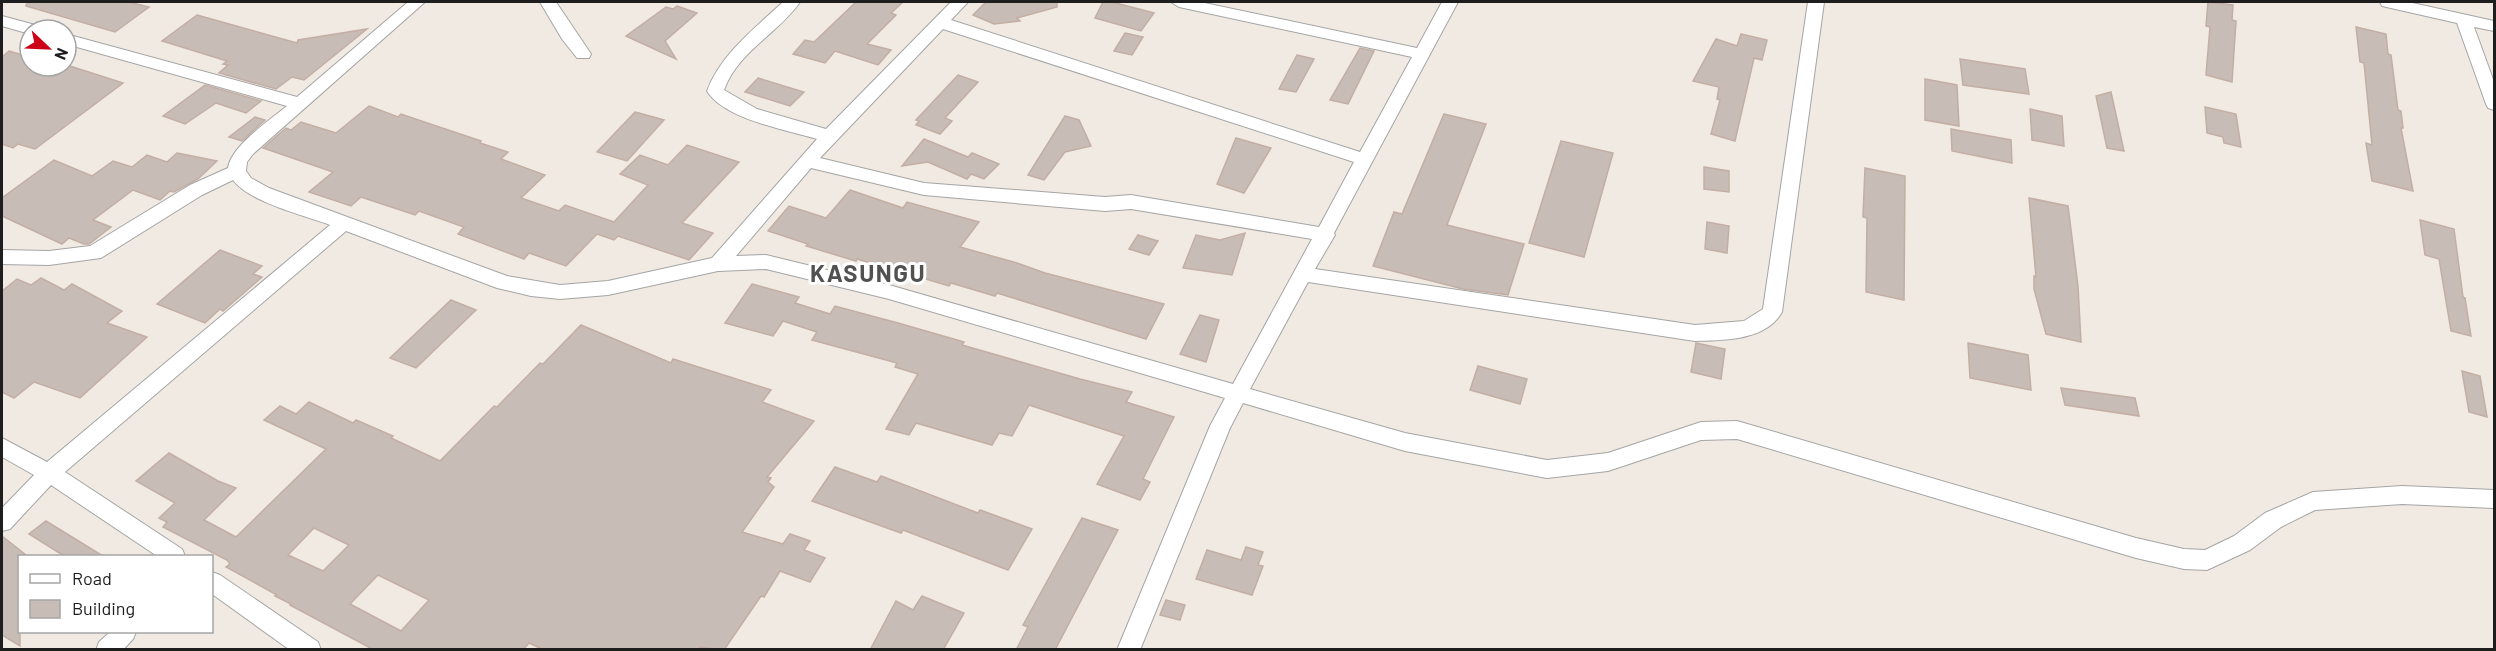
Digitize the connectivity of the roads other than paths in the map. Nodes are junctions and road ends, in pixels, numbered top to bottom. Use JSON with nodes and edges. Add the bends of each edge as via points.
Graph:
{"nodes":[{"id":1,"x":417,"y":2,"type":"edge"},
{"id":2,"x":548,"y":2,"type":"edge"},
{"id":3,"x":792,"y":2,"type":"edge"},
{"id":4,"x":960,"y":2,"type":"edge"},
{"id":5,"x":1179,"y":2,"type":"edge"},
{"id":6,"x":1450,"y":2,"type":"edge"},
{"id":7,"x":1816,"y":2,"type":"edge"},
{"id":8,"x":2388,"y":2,"type":"edge"},
{"id":9,"x":2463,"y":18,"type":"junction"},
{"id":10,"x":2,"y":21,"type":"edge"},
{"id":11,"x":940,"y":22,"type":"junction"},
{"id":12,"x":18,"y":26,"type":"edge"},
{"id":13,"x":2494,"y":26,"type":"edge"},
{"id":14,"x":78,"y":42,"type":"edge"},
{"id":15,"x":583,"y":54,"type":"dead end"},
{"id":16,"x":1421,"y":54,"type":"junction"},
{"id":17,"x":300,"y":104,"type":"junction"},
{"id":18,"x":2494,"y":104,"type":"edge"},
{"id":19,"x":829,"y":136,"type":"junction"},
{"id":20,"x":1364,"y":159,"type":"junction"},
{"id":21,"x":807,"y":161,"type":"junction"},
{"id":22,"x":237,"y":172,"type":"junction"},
{"id":23,"x":344,"y":223,"type":"junction"},
{"id":24,"x":1326,"y":235,"type":"junction"},
{"id":25,"x":2,"y":257,"type":"edge"},
{"id":26,"x":718,"y":264,"type":"junction"},
{"id":27,"x":1304,"y":274,"type":"junction"},
{"id":28,"x":1239,"y":392,"type":"junction"},
{"id":29,"x":2,"y":447,"type":"edge"},
{"id":30,"x":50,"y":473,"type":"junction"},
{"id":31,"x":2494,"y":499,"type":"edge"},
{"id":32,"x":2,"y":522,"type":"edge"},
{"id":33,"x":173,"y":555,"type":"edge"},
{"id":34,"x":213,"y":583,"type":"edge"},
{"id":35,"x":124,"y":633,"type":"edge"},
{"id":36,"x":107,"y":650,"type":"edge"},
{"id":37,"x":310,"y":650,"type":"edge"},
{"id":38,"x":1128,"y":650,"type":"edge"}],
"edges":[{"from":1,"to":17,"type":"street"},
{"from":2,"to":15,"type":"street"},
{"from":3,"to":19,"type":"street","via":[[730,64],[717,80],[715,90],[722,99],[742,110]]},
{"from":4,"to":11,"type":"street"},
{"from":5,"to":16,"type":"street"},
{"from":6,"to":16,"type":"street"},
{"from":7,"to":27,"type":"street","via":[[1772,312],[1765,320],[1747,329],[1695,333]]},
{"from":8,"to":9,"type":"street"},
{"from":9,"to":13,"type":"street"},
{"from":9,"to":18,"type":"street"},
{"from":10,"to":12,"type":"street"},
{"from":11,"to":19,"type":"street"},
{"from":11,"to":20,"type":"street"},
{"from":14,"to":17,"type":"street"},
{"from":16,"to":20,"type":"street"},
{"from":17,"to":22,"type":"street","via":[[247,150],[238,161]]},
{"from":19,"to":21,"type":"street"},
{"from":20,"to":24,"type":"street"},
{"from":21,"to":24,"type":"street","via":[[924,189],[1106,204],[1131,202]]},
{"from":21,"to":26,"type":"street"},
{"from":22,"to":23,"type":"street","via":[[245,183],[263,193]]},
{"from":22,"to":25,"type":"street","via":[[196,190],[94,253],[49,258]]},
{"from":23,"to":26,"type":"street","via":[[504,283],[531,289],[560,292],[608,288]]},
{"from":23,"to":30,"type":"street"},
{"from":24,"to":27,"type":"street"},
{"from":26,"to":28,"type":"street","via":[[766,262],[889,292]]},
{"from":27,"to":28,"type":"street"},
{"from":28,"to":31,"type":"street","via":[[1406,442],[1546,469],[1608,462],[1701,430],[1737,430],[2184,559],[2207,560],[2313,501],[2402,495]]},
{"from":28,"to":38,"type":"street","via":[[1220,426]]},
{"from":29,"to":30,"type":"street"},
{"from":30,"to":32,"type":"street"},
{"from":30,"to":33,"type":"street"},
{"from":34,"to":37,"type":"street"},
{"from":35,"to":36,"type":"street"}]}
